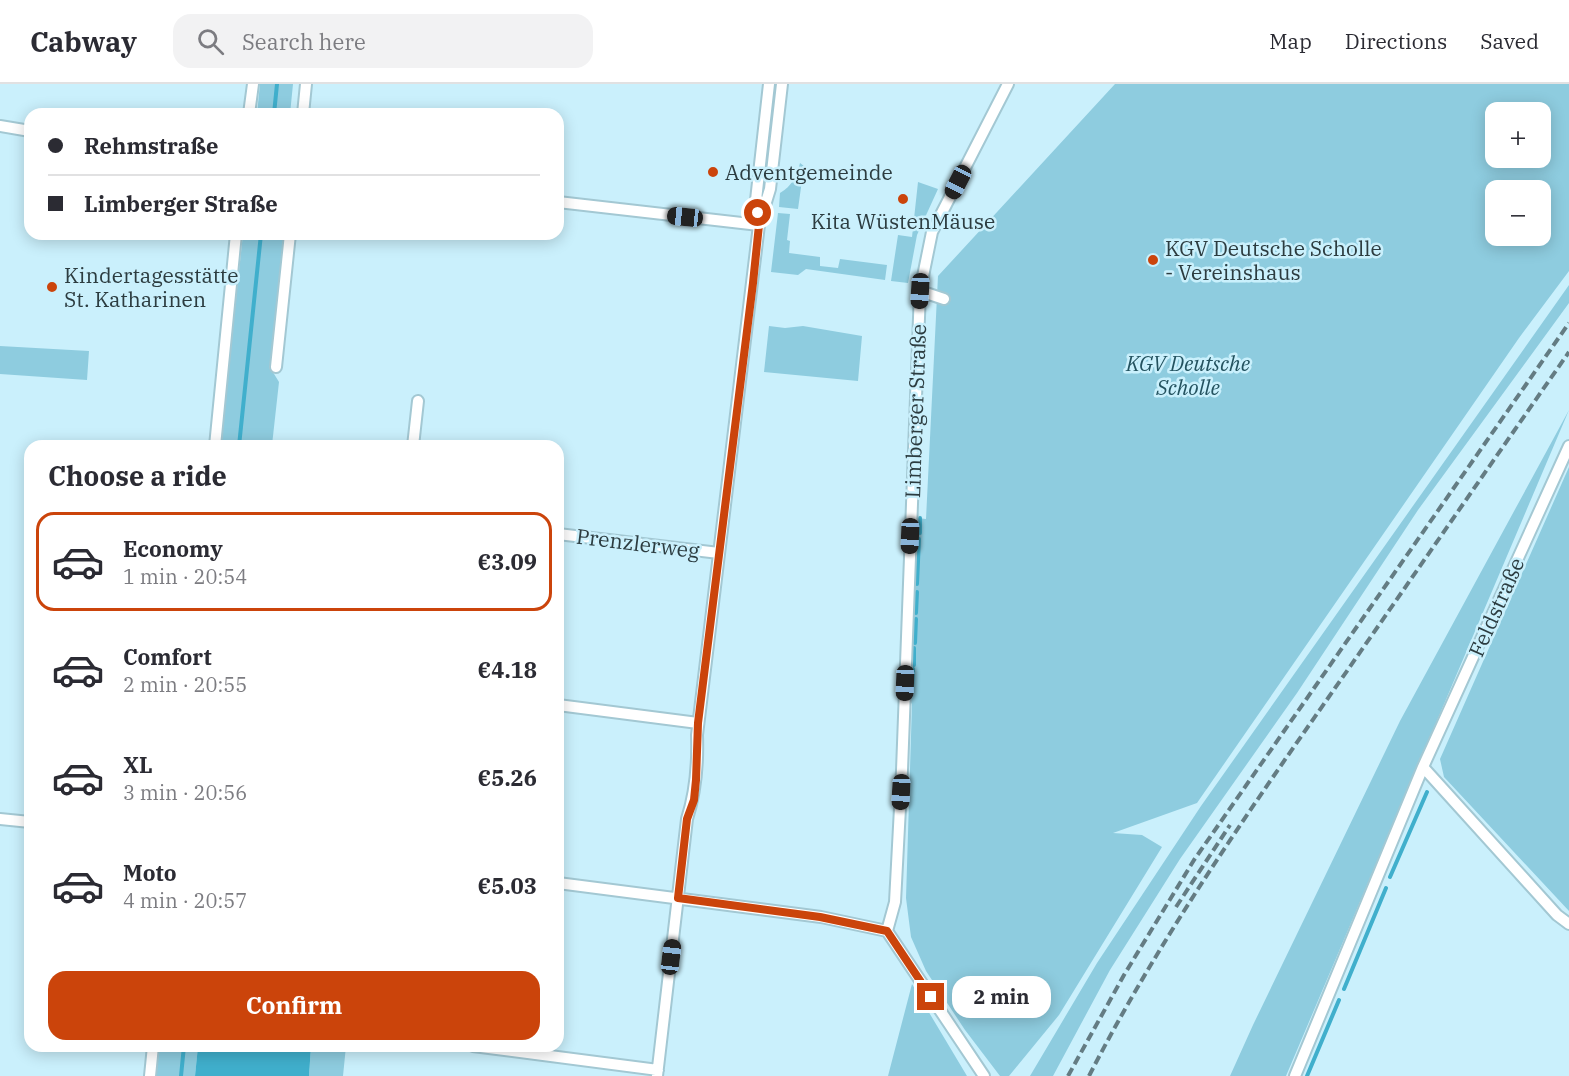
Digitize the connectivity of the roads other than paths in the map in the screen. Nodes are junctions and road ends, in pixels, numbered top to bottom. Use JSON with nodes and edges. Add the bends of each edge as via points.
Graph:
{"nodes":[{"id":1,"x":253,"y":84,"type":"edge"},
{"id":2,"x":306,"y":84,"type":"edge"},
{"id":3,"x":769,"y":84,"type":"edge"},
{"id":4,"x":782,"y":84,"type":"edge"},
{"id":5,"x":1008,"y":84,"type":"edge"},
{"id":6,"x":250,"y":108,"type":"edge"},
{"id":7,"x":304,"y":108,"type":"edge"},
{"id":8,"x":0,"y":126,"type":"edge"},
{"id":9,"x":24,"y":130,"type":"edge"},
{"id":10,"x":564,"y":203,"type":"edge"},
{"id":11,"x":759,"y":225,"type":"junction"},
{"id":12,"x":235,"y":240,"type":"edge"},
{"id":13,"x":289,"y":240,"type":"edge"},
{"id":14,"x":920,"y":291,"type":"junction"},
{"id":15,"x":944,"y":299,"type":"dead end"},
{"id":16,"x":276,"y":367,"type":"dead end"},
{"id":17,"x":418,"y":401,"type":"dead end"},
{"id":18,"x":216,"y":440,"type":"edge"},
{"id":19,"x":414,"y":440,"type":"edge"},
{"id":20,"x":1569,"y":446,"type":"edge"},
{"id":21,"x":564,"y":535,"type":"edge"},
{"id":22,"x":719,"y":553,"type":"junction"},
{"id":23,"x":564,"y":706,"type":"edge"},
{"id":24,"x":698,"y":723,"type":"junction"},
{"id":25,"x":1423,"y":767,"type":"junction"},
{"id":26,"x":0,"y":819,"type":"edge"},
{"id":27,"x":24,"y":821,"type":"edge"},
{"id":28,"x":564,"y":884,"type":"edge"},
{"id":29,"x":678,"y":898,"type":"junction"},
{"id":30,"x":1569,"y":924,"type":"edge"},
{"id":31,"x":887,"y":931,"type":"junction"},
{"id":32,"x":152,"y":1052,"type":"edge"},
{"id":33,"x":514,"y":1052,"type":"edge"},
{"id":34,"x":658,"y":1073,"type":"edge"},
{"id":35,"x":150,"y":1076,"type":"edge"},
{"id":36,"x":984,"y":1076,"type":"edge"},
{"id":37,"x":1295,"y":1076,"type":"edge"}],
"edges":[{"from":1,"to":6,"type":"street"},
{"from":2,"to":7,"type":"street"},
{"from":3,"to":11,"type":"street","via":[[756,200]]},
{"from":4,"to":11,"type":"street","via":[[770,189]]},
{"from":5,"to":14,"type":"street","name":"Limberger Straße","via":[[932,232]]},
{"from":8,"to":9,"type":"street"},
{"from":10,"to":11,"type":"street"},
{"from":11,"to":22,"type":"street"},
{"from":12,"to":18,"type":"street"},
{"from":13,"to":16,"type":"street"},
{"from":14,"to":15,"type":"street","name":"Limberger Straße"},
{"from":14,"to":31,"type":"street","name":"Limberger Straße","via":[[896,902]]},
{"from":17,"to":19,"type":"street"},
{"from":20,"to":25,"type":"street","name":"Feldstraße"},
{"from":21,"to":22,"type":"street","name":"Prenzlerweg"},
{"from":22,"to":24,"type":"street"},
{"from":23,"to":24,"type":"street"},
{"from":24,"to":29,"type":"street","via":[[694,800],[687,819]]},
{"from":25,"to":30,"type":"street"},
{"from":25,"to":37,"type":"street","name":"Feldstraße"},
{"from":26,"to":27,"type":"street"},
{"from":28,"to":29,"type":"street"},
{"from":29,"to":31,"type":"street","via":[[820,917]]},
{"from":29,"to":34,"type":"street"},
{"from":31,"to":36,"type":"street"},
{"from":32,"to":35,"type":"street"},
{"from":33,"to":34,"type":"street"}]}
